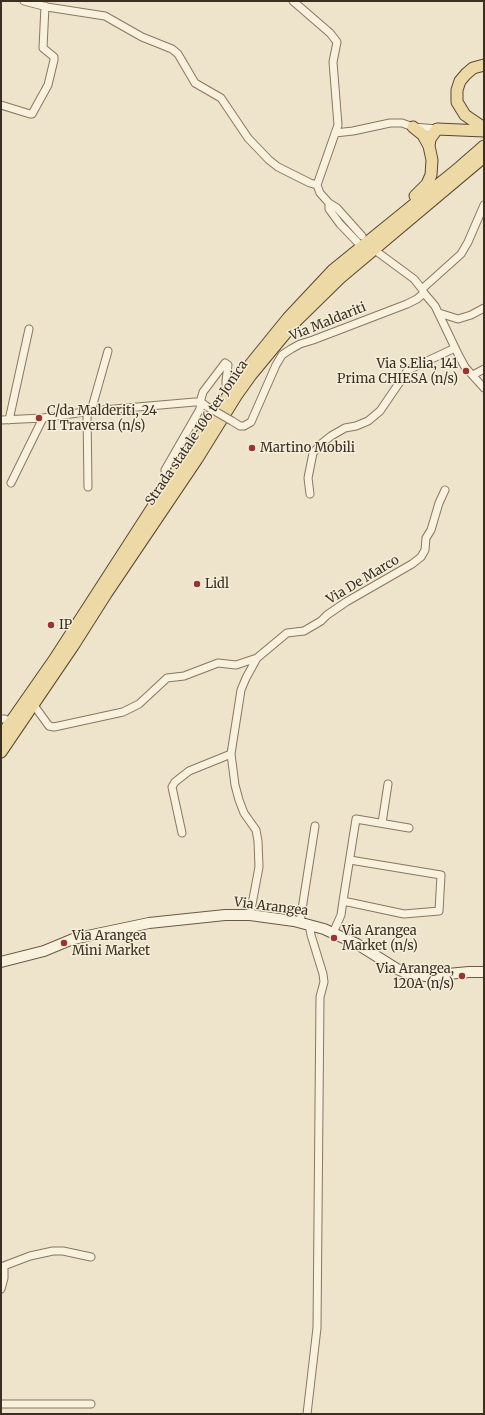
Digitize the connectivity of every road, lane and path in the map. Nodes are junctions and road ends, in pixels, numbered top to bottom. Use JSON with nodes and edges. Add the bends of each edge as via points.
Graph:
{"nodes":[{"id":1,"x":24,"y":1,"type":"edge"},
{"id":2,"x":293,"y":1,"type":"edge"},
{"id":3,"x":32,"y":2,"type":"edge"},
{"id":4,"x":48,"y":5,"type":"edge"},
{"id":5,"x":484,"y":65,"type":"edge"},
{"id":6,"x":1,"y":105,"type":"edge"},
{"id":7,"x":413,"y":127,"type":"junction"},
{"id":8,"x":437,"y":129,"type":"junction"},
{"id":9,"x":484,"y":130,"type":"edge"},
{"id":10,"x":335,"y":133,"type":"junction"},
{"id":11,"x":429,"y":146,"type":"junction"},
{"id":12,"x":484,"y":146,"type":"edge"},
{"id":13,"x":484,"y":157,"type":"edge"},
{"id":14,"x":317,"y":185,"type":"junction"},
{"id":15,"x":484,"y":205,"type":"edge"},
{"id":16,"x":383,"y":230,"type":"junction"},
{"id":17,"x":361,"y":241,"type":"junction"},
{"id":18,"x":376,"y":251,"type":"dead end"},
{"id":19,"x":423,"y":291,"type":"junction"},
{"id":20,"x":484,"y":308,"type":"edge"},
{"id":21,"x":439,"y":313,"type":"junction"},
{"id":22,"x":29,"y":329,"type":"dead end"},
{"id":23,"x":455,"y":348,"type":"junction"},
{"id":24,"x":108,"y":352,"type":"dead end"},
{"id":25,"x":484,"y":369,"type":"edge"},
{"id":26,"x":473,"y":375,"type":"junction"},
{"id":27,"x":484,"y":388,"type":"edge"},
{"id":28,"x":231,"y":389,"type":"junction"},
{"id":29,"x":204,"y":404,"type":"junction"},
{"id":30,"x":89,"y":412,"type":"junction"},
{"id":31,"x":43,"y":418,"type":"junction"},
{"id":32,"x":1,"y":420,"type":"edge"},
{"id":33,"x":9,"y":420,"type":"junction"},
{"id":34,"x":11,"y":483,"type":"dead end"},
{"id":35,"x":167,"y":485,"type":"junction"},
{"id":36,"x":88,"y":487,"type":"dead end"},
{"id":37,"x":445,"y":490,"type":"dead end"},
{"id":38,"x":310,"y":494,"type":"dead end"},
{"id":39,"x":257,"y":658,"type":"junction"},
{"id":40,"x":33,"y":704,"type":"junction"},
{"id":41,"x":5,"y":720,"type":"edge"},
{"id":42,"x":1,"y":736,"type":"edge"},
{"id":43,"x":1,"y":752,"type":"edge"},
{"id":44,"x":231,"y":754,"type":"junction"},
{"id":45,"x":388,"y":784,"type":"dead end"},
{"id":46,"x":382,"y":823,"type":"junction"},
{"id":47,"x":315,"y":826,"type":"dead end"},
{"id":48,"x":409,"y":828,"type":"dead end"},
{"id":49,"x":182,"y":833,"type":"dead end"},
{"id":50,"x":350,"y":860,"type":"junction"},
{"id":51,"x":343,"y":901,"type":"junction"},
{"id":52,"x":250,"y":915,"type":"junction"},
{"id":53,"x":304,"y":923,"type":"junction"},
{"id":54,"x":333,"y":933,"type":"junction"},
{"id":55,"x":1,"y":962,"type":"edge"},
{"id":56,"x":484,"y":972,"type":"edge"},
{"id":57,"x":91,"y":1257,"type":"dead end"},
{"id":58,"x":3,"y":1267,"type":"edge"},
{"id":59,"x":1,"y":1289,"type":"edge"},
{"id":60,"x":1,"y":1404,"type":"edge"},
{"id":61,"x":91,"y":1404,"type":"dead end"},
{"id":62,"x":307,"y":1414,"type":"edge"}],
"edges":[{"from":1,"to":3,"type":"street"},
{"from":2,"to":10,"type":"street","via":[[337,42],[333,62],[338,125]]},
{"from":3,"to":4,"type":"street"},
{"from":4,"to":6,"type":"street","via":[[43,48],[54,57],[48,85],[32,114]]},
{"from":4,"to":14,"type":"street","via":[[105,16],[142,37],[172,49],[178,54],[195,83],[221,98],[248,138],[269,160],[278,167]]},
{"from":5,"to":9,"type":"main road","via":[[473,68],[466,74],[457,90],[457,102],[465,115]]},
{"from":7,"to":8,"type":"street"},
{"from":7,"to":10,"type":"street","via":[[402,123],[390,123],[354,132]]},
{"from":7,"to":11,"type":"main road","via":[[423,135]]},
{"from":8,"to":9,"type":"main road"},
{"from":8,"to":11,"type":"main road","via":[[430,139]]},
{"from":10,"to":14,"type":"street"},
{"from":11,"to":16,"type":"main road","via":[[432,160],[431,175],[427,184],[384,223]]},
{"from":12,"to":16,"type":"main road","name":"Strada statale 106 ter Jonica"},
{"from":13,"to":40,"type":"main road","name":"Strada statale 106 ter Jonica","via":[[340,278],[294,324],[256,370],[236,396],[197,459]]},
{"from":14,"to":17,"type":"street","via":[[340,224]]},
{"from":15,"to":19,"type":"street","name":"Via Maldariti","via":[[460,254]]},
{"from":16,"to":17,"type":"main road","name":"Strada statale 106 ter Jonica"},
{"from":17,"to":28,"type":"main road","name":"Strada statale 106 ter Jonica","via":[[288,318]]},
{"from":18,"to":19,"type":"street","via":[[414,279]]},
{"from":19,"to":21,"type":"street"},
{"from":19,"to":29,"type":"street","name":"Via Maldariti","bridge":true,"via":[[417,299],[407,304],[300,344],[282,355],[251,422],[244,426],[232,422]]},
{"from":20,"to":21,"type":"street","via":[[471,316],[458,319]]},
{"from":21,"to":23,"type":"street"},
{"from":22,"to":33,"type":"street"},
{"from":23,"to":26,"type":"street"},
{"from":23,"to":38,"type":"street","via":[[408,370],[380,411],[368,421],[345,428],[321,444],[312,458],[308,478]]},
{"from":24,"to":30,"type":"street"},
{"from":25,"to":26,"type":"street"},
{"from":26,"to":27,"type":"street"},
{"from":28,"to":29,"type":"street","via":[[226,386],[228,365],[225,363],[200,399]]},
{"from":28,"to":35,"type":"main road","name":"Strada statale 106 ter Jonica"},
{"from":29,"to":30,"type":"street"},
{"from":29,"to":35,"type":"street","via":[[165,470]]},
{"from":30,"to":31,"type":"street"},
{"from":30,"to":36,"type":"street"},
{"from":31,"to":33,"type":"street"},
{"from":31,"to":34,"type":"street"},
{"from":32,"to":33,"type":"street"},
{"from":35,"to":41,"type":"main road","name":"Strada statale 106 ter Jonica","via":[[54,660]]},
{"from":37,"to":39,"type":"street","name":"Via De Marco","via":[[421,557],[346,602],[304,631],[287,633]]},
{"from":39,"to":40,"type":"street","via":[[236,665],[218,664],[190,674],[167,678],[139,704],[123,712],[49,726]]},
{"from":39,"to":44,"type":"street","via":[[241,690]]},
{"from":40,"to":43,"type":"main road","name":"Strada statale 106 ter Jonica"},
{"from":41,"to":42,"type":"main road","name":"Strada statale 106 ter Jonica"},
{"from":44,"to":49,"type":"street","via":[[189,771],[175,782],[172,787]]},
{"from":44,"to":52,"type":"street","via":[[239,800],[244,813],[256,830],[258,841],[259,866]]},
{"from":45,"to":46,"type":"street"},
{"from":46,"to":48,"type":"street"},
{"from":46,"to":50,"type":"street","via":[[356,819]]},
{"from":47,"to":53,"type":"street"},
{"from":50,"to":51,"type":"street"},
{"from":50,"to":51,"type":"street","via":[[441,875],[439,911],[404,914]]},
{"from":51,"to":54,"type":"street","via":[[341,915]]},
{"from":52,"to":53,"type":"street","name":"Via Arangea"},
{"from":52,"to":55,"type":"street","name":"Via Arangea","via":[[149,923],[73,939],[44,951]]},
{"from":53,"to":54,"type":"street","name":"Via Arangea"},
{"from":53,"to":62,"type":"street","via":[[311,935],[324,982],[320,997],[317,1328]]},
{"from":54,"to":56,"type":"street","name":"Via Arangea","via":[[407,973],[426,976]]},
{"from":57,"to":58,"type":"street","via":[[53,1251],[30,1256]]},
{"from":58,"to":59,"type":"street","via":[[5,1271]]},
{"from":60,"to":61,"type":"street"}]}
